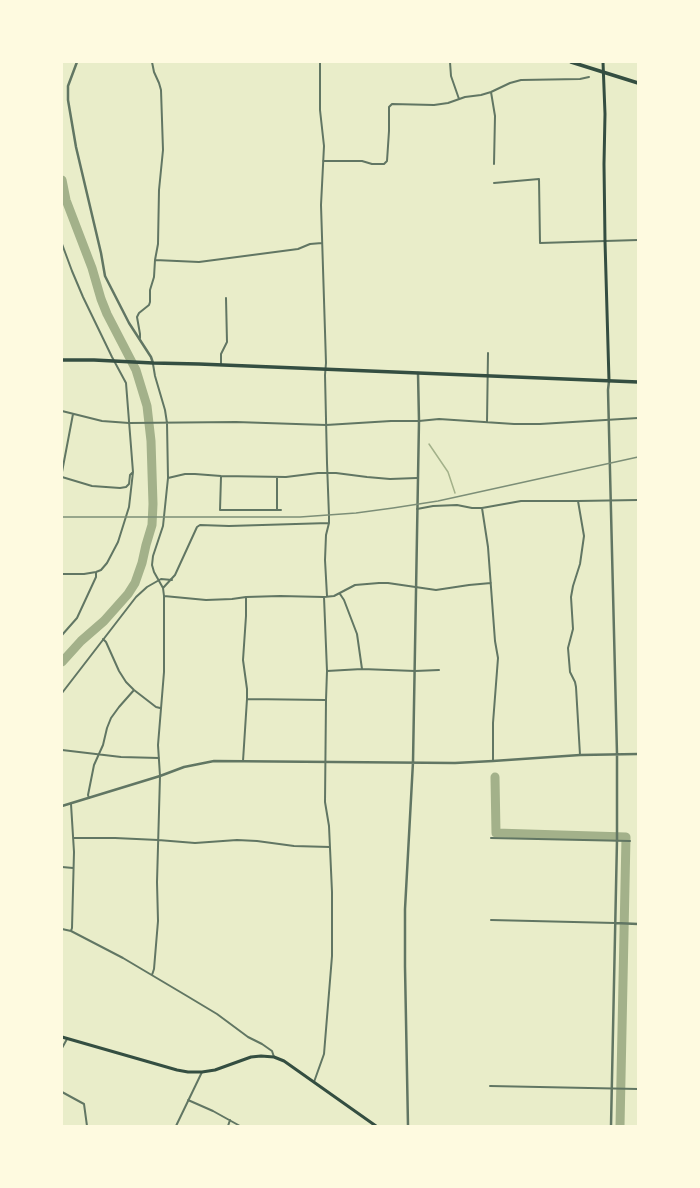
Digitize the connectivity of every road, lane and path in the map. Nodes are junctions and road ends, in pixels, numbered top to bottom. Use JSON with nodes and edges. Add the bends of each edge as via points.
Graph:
{"nodes":[{"id":1,"x":77,"y":62,"type":"edge"},
{"id":2,"x":152,"y":62,"type":"edge"},
{"id":3,"x":320,"y":62,"type":"edge"},
{"id":4,"x":450,"y":62,"type":"edge"},
{"id":5,"x":571,"y":62,"type":"edge"},
{"id":6,"x":603,"y":62,"type":"edge"},
{"id":7,"x":603,"y":72,"type":"junction"},
{"id":8,"x":589,"y":77,"type":"dead end"},
{"id":9,"x":638,"y":83,"type":"edge"},
{"id":10,"x":492,"y":92,"type":"junction"},
{"id":11,"x":459,"y":99,"type":"junction"},
{"id":12,"x":322,"y":161,"type":"junction"},
{"id":13,"x":494,"y":164,"type":"dead end"},
{"id":14,"x":494,"y":183,"type":"dead end"},
{"id":15,"x":638,"y":240,"type":"edge"},
{"id":16,"x":605,"y":241,"type":"junction"},
{"id":17,"x":322,"y":243,"type":"junction"},
{"id":18,"x":62,"y":244,"type":"edge"},
{"id":19,"x":155,"y":260,"type":"junction"},
{"id":20,"x":226,"y":298,"type":"dead end"},
{"id":21,"x":139,"y":339,"type":"junction"},
{"id":22,"x":488,"y":352,"type":"dead end"},
{"id":23,"x":62,"y":360,"type":"edge"},
{"id":24,"x":117,"y":362,"type":"junction"},
{"id":25,"x":153,"y":364,"type":"junction"},
{"id":26,"x":221,"y":365,"type":"junction"},
{"id":27,"x":326,"y":369,"type":"junction"},
{"id":28,"x":418,"y":373,"type":"junction"},
{"id":29,"x":489,"y":375,"type":"junction"},
{"id":30,"x":609,"y":381,"type":"junction"},
{"id":31,"x":638,"y":382,"type":"edge"},
{"id":32,"x":62,"y":411,"type":"edge"},
{"id":33,"x":73,"y":414,"type":"junction"},
{"id":34,"x":638,"y":418,"type":"edge"},
{"id":35,"x":609,"y":420,"type":"junction"},
{"id":36,"x":419,"y":421,"type":"junction"},
{"id":37,"x":487,"y":422,"type":"junction"},
{"id":38,"x":130,"y":423,"type":"junction"},
{"id":39,"x":167,"y":423,"type":"junction"},
{"id":40,"x":326,"y":425,"type":"junction"},
{"id":41,"x":62,"y":472,"type":"edge"},
{"id":42,"x":134,"y":472,"type":"junction"},
{"id":43,"x":327,"y":473,"type":"junction"},
{"id":44,"x":221,"y":476,"type":"junction"},
{"id":45,"x":62,"y":477,"type":"edge"},
{"id":46,"x":277,"y":477,"type":"junction"},
{"id":47,"x":168,"y":478,"type":"junction"},
{"id":48,"x":417,"y":478,"type":"junction"},
{"id":49,"x":638,"y":500,"type":"edge"},
{"id":50,"x":611,"y":501,"type":"junction"},
{"id":51,"x":578,"y":502,"type":"junction"},
{"id":52,"x":482,"y":508,"type":"junction"},
{"id":53,"x":418,"y":509,"type":"junction"},
{"id":54,"x":277,"y":510,"type":"junction"},
{"id":55,"x":281,"y":510,"type":"dead end"},
{"id":56,"x":329,"y":524,"type":"junction"},
{"id":57,"x":96,"y":572,"type":"junction"},
{"id":58,"x":62,"y":574,"type":"edge"},
{"id":59,"x":159,"y":580,"type":"junction"},
{"id":60,"x":172,"y":580,"type":"junction"},
{"id":61,"x":491,"y":583,"type":"junction"},
{"id":62,"x":163,"y":588,"type":"junction"},
{"id":63,"x":416,"y":588,"type":"junction"},
{"id":64,"x":340,"y":594,"type":"junction"},
{"id":65,"x":164,"y":596,"type":"junction"},
{"id":66,"x":327,"y":596,"type":"junction"},
{"id":67,"x":246,"y":597,"type":"junction"},
{"id":68,"x":324,"y":597,"type":"junction"},
{"id":69,"x":62,"y":635,"type":"edge"},
{"id":70,"x":103,"y":639,"type":"junction"},
{"id":71,"x":362,"y":669,"type":"junction"},
{"id":72,"x":439,"y":670,"type":"dead end"},
{"id":73,"x":327,"y":671,"type":"junction"},
{"id":74,"x":415,"y":671,"type":"junction"},
{"id":75,"x":134,"y":690,"type":"junction"},
{"id":76,"x":62,"y":693,"type":"edge"},
{"id":77,"x":247,"y":699,"type":"junction"},
{"id":78,"x":326,"y":700,"type":"junction"},
{"id":79,"x":160,"y":708,"type":"junction"},
{"id":80,"x":62,"y":750,"type":"edge"},
{"id":81,"x":99,"y":754,"type":"junction"},
{"id":82,"x":617,"y":754,"type":"junction"},
{"id":83,"x":638,"y":754,"type":"edge"},
{"id":84,"x":580,"y":755,"type":"junction"},
{"id":85,"x":159,"y":758,"type":"junction"},
{"id":86,"x":243,"y":761,"type":"junction"},
{"id":87,"x":493,"y":761,"type":"junction"},
{"id":88,"x":326,"y":762,"type":"junction"},
{"id":89,"x":413,"y":762,"type":"junction"},
{"id":90,"x":160,"y":776,"type":"junction"},
{"id":91,"x":89,"y":798,"type":"junction"},
{"id":92,"x":71,"y":804,"type":"junction"},
{"id":93,"x":62,"y":806,"type":"edge"},
{"id":94,"x":73,"y":838,"type":"junction"},
{"id":95,"x":491,"y":838,"type":"dead end"},
{"id":96,"x":158,"y":840,"type":"junction"},
{"id":97,"x":617,"y":840,"type":"junction"},
{"id":98,"x":630,"y":841,"type":"dead end"},
{"id":99,"x":330,"y":847,"type":"junction"},
{"id":100,"x":62,"y":867,"type":"edge"},
{"id":101,"x":73,"y":868,"type":"junction"},
{"id":102,"x":491,"y":920,"type":"dead end"},
{"id":103,"x":615,"y":923,"type":"junction"},
{"id":104,"x":638,"y":924,"type":"edge"},
{"id":105,"x":62,"y":928,"type":"edge"},
{"id":106,"x":71,"y":932,"type":"junction"},
{"id":107,"x":152,"y":975,"type":"junction"},
{"id":108,"x":62,"y":1037,"type":"edge"},
{"id":109,"x":67,"y":1038,"type":"junction"},
{"id":110,"x":62,"y":1048,"type":"edge"},
{"id":111,"x":274,"y":1057,"type":"junction"},
{"id":112,"x":202,"y":1072,"type":"junction"},
{"id":113,"x":314,"y":1082,"type":"junction"},
{"id":114,"x":490,"y":1086,"type":"dead end"},
{"id":115,"x":611,"y":1088,"type":"junction"},
{"id":116,"x":638,"y":1089,"type":"edge"},
{"id":117,"x":62,"y":1092,"type":"edge"},
{"id":118,"x":188,"y":1100,"type":"junction"},
{"id":119,"x":230,"y":1120,"type":"junction"},
{"id":120,"x":87,"y":1126,"type":"edge"},
{"id":121,"x":176,"y":1126,"type":"edge"},
{"id":122,"x":228,"y":1126,"type":"edge"},
{"id":123,"x":240,"y":1126,"type":"edge"},
{"id":124,"x":376,"y":1126,"type":"edge"},
{"id":125,"x":408,"y":1126,"type":"edge"},
{"id":126,"x":611,"y":1126,"type":"edge"}],
"edges":[{"from":1,"to":21,"type":"street","via":[[68,86],[76,147],[105,276]]},
{"from":2,"to":19,"type":"street","via":[[162,90],[163,150]]},
{"from":3,"to":12,"type":"street","via":[[320,110],[324,146]]},
{"from":4,"to":11,"type":"street","via":[[451,76]]},
{"from":5,"to":7,"type":"highway"},
{"from":6,"to":7,"type":"main road"},
{"from":7,"to":9,"type":"highway"},
{"from":7,"to":16,"type":"main road"},
{"from":8,"to":10,"type":"street","via":[[521,80]]},
{"from":10,"to":11,"type":"street"},
{"from":10,"to":13,"type":"street"},
{"from":11,"to":12,"type":"street","via":[[434,105],[392,104],[389,107],[387,161],[384,164]]},
{"from":12,"to":17,"type":"street"},
{"from":14,"to":16,"type":"street","via":[[539,179],[540,243]]},
{"from":15,"to":16,"type":"street"},
{"from":16,"to":30,"type":"main road"},
{"from":17,"to":19,"type":"street","via":[[298,249],[199,262]]},
{"from":17,"to":27,"type":"street"},
{"from":18,"to":24,"type":"street","via":[[72,271]]},
{"from":19,"to":21,"type":"street","via":[[150,302],[137,317]]},
{"from":20,"to":26,"type":"street","via":[[227,342],[221,354]]},
{"from":21,"to":25,"type":"street"},
{"from":22,"to":29,"type":"street"},
{"from":23,"to":24,"type":"highway"},
{"from":24,"to":25,"type":"highway"},
{"from":24,"to":38,"type":"street","via":[[126,383]]},
{"from":25,"to":26,"type":"highway"},
{"from":25,"to":39,"type":"street"},
{"from":26,"to":27,"type":"highway"},
{"from":27,"to":28,"type":"highway"},
{"from":27,"to":40,"type":"street"},
{"from":28,"to":29,"type":"highway"},
{"from":28,"to":36,"type":"street"},
{"from":29,"to":30,"type":"highway"},
{"from":29,"to":37,"type":"street"},
{"from":30,"to":31,"type":"highway"},
{"from":30,"to":35,"type":"street"},
{"from":32,"to":33,"type":"street"},
{"from":33,"to":38,"type":"street","via":[[102,421]]},
{"from":33,"to":41,"type":"street"},
{"from":34,"to":35,"type":"street"},
{"from":35,"to":37,"type":"street","via":[[540,424]]},
{"from":35,"to":50,"type":"street"},
{"from":36,"to":37,"type":"street","via":[[439,419]]},
{"from":36,"to":40,"type":"street"},
{"from":36,"to":48,"type":"street"},
{"from":38,"to":39,"type":"street"},
{"from":38,"to":42,"type":"street"},
{"from":39,"to":40,"type":"street"},
{"from":39,"to":47,"type":"street"},
{"from":40,"to":43,"type":"street"},
{"from":42,"to":45,"type":"street","via":[[130,475],[129,484],[120,488],[92,486]]},
{"from":42,"to":57,"type":"street","via":[[129,507],[118,542],[107,564]]},
{"from":43,"to":46,"type":"street"},
{"from":43,"to":48,"type":"street","via":[[390,479]]},
{"from":43,"to":56,"type":"street"},
{"from":44,"to":46,"type":"street"},
{"from":44,"to":47,"type":"street","via":[[185,474]]},
{"from":44,"to":54,"type":"street","via":[[220,510]]},
{"from":46,"to":54,"type":"street"},
{"from":47,"to":59,"type":"street","via":[[163,526],[152,565]]},
{"from":48,"to":53,"type":"street"},
{"from":49,"to":50,"type":"street"},
{"from":50,"to":51,"type":"street"},
{"from":50,"to":82,"type":"street"},
{"from":51,"to":52,"type":"street","via":[[521,501]]},
{"from":51,"to":84,"type":"street","via":[[584,536],[580,564],[573,586],[573,629],[568,648],[570,672],[576,687]]},
{"from":52,"to":53,"type":"street","via":[[457,505]]},
{"from":52,"to":61,"type":"street"},
{"from":53,"to":63,"type":"street"},
{"from":54,"to":55,"type":"street"},
{"from":56,"to":60,"type":"street","via":[[200,525]]},
{"from":56,"to":66,"type":"street","via":[[324,560]]},
{"from":57,"to":58,"type":"street"},
{"from":57,"to":69,"type":"street","via":[[77,618]]},
{"from":59,"to":60,"type":"street"},
{"from":59,"to":62,"type":"street"},
{"from":59,"to":70,"type":"street","via":[[136,597]]},
{"from":60,"to":62,"type":"street"},
{"from":61,"to":63,"type":"street","via":[[436,590]]},
{"from":61,"to":87,"type":"street","via":[[498,658]]},
{"from":62,"to":65,"type":"street"},
{"from":63,"to":64,"type":"street","via":[[379,583],[356,586]]},
{"from":63,"to":74,"type":"street"},
{"from":64,"to":66,"type":"street"},
{"from":64,"to":71,"type":"street","via":[[357,634]]},
{"from":65,"to":67,"type":"street","via":[[206,600]]},
{"from":65,"to":79,"type":"street","via":[[164,672]]},
{"from":66,"to":68,"type":"street"},
{"from":67,"to":68,"type":"street"},
{"from":67,"to":77,"type":"street","via":[[244,660]]},
{"from":68,"to":73,"type":"street"},
{"from":70,"to":75,"type":"street","via":[[119,671]]},
{"from":70,"to":76,"type":"street"},
{"from":71,"to":73,"type":"street"},
{"from":71,"to":74,"type":"street"},
{"from":72,"to":74,"type":"street"},
{"from":73,"to":78,"type":"street"},
{"from":74,"to":89,"type":"street"},
{"from":75,"to":79,"type":"street"},
{"from":75,"to":81,"type":"street","via":[[111,718]]},
{"from":77,"to":78,"type":"street"},
{"from":77,"to":86,"type":"street"},
{"from":78,"to":88,"type":"street"},
{"from":79,"to":85,"type":"street"},
{"from":80,"to":81,"type":"street"},
{"from":81,"to":85,"type":"street"},
{"from":81,"to":91,"type":"street","via":[[94,765]]},
{"from":82,"to":83,"type":"street"},
{"from":82,"to":84,"type":"street"},
{"from":82,"to":97,"type":"street"},
{"from":84,"to":87,"type":"street"},
{"from":85,"to":90,"type":"street"},
{"from":86,"to":88,"type":"street"},
{"from":86,"to":90,"type":"street","via":[[214,760]]},
{"from":87,"to":89,"type":"street"},
{"from":88,"to":89,"type":"street"},
{"from":88,"to":99,"type":"street","via":[[325,802]]},
{"from":89,"to":125,"type":"street","via":[[405,909]]},
{"from":90,"to":91,"type":"street"},
{"from":90,"to":96,"type":"street"},
{"from":91,"to":92,"type":"street"},
{"from":92,"to":93,"type":"street"},
{"from":92,"to":94,"type":"street"},
{"from":94,"to":96,"type":"street"},
{"from":94,"to":101,"type":"street"},
{"from":95,"to":97,"type":"street"},
{"from":96,"to":99,"type":"street","via":[[195,843],[237,840]]},
{"from":96,"to":107,"type":"street","via":[[158,921]]},
{"from":97,"to":98,"type":"street"},
{"from":97,"to":103,"type":"street"},
{"from":99,"to":113,"type":"street","via":[[332,956],[324,1054]]},
{"from":100,"to":101,"type":"street"},
{"from":101,"to":106,"type":"street"},
{"from":102,"to":103,"type":"street"},
{"from":103,"to":104,"type":"street"},
{"from":103,"to":115,"type":"street"},
{"from":105,"to":106,"type":"street"},
{"from":106,"to":107,"type":"street"},
{"from":107,"to":111,"type":"street","via":[[262,1044],[272,1051]]},
{"from":108,"to":109,"type":"main road"},
{"from":109,"to":110,"type":"street"},
{"from":109,"to":112,"type":"main road","via":[[177,1070]]},
{"from":111,"to":112,"type":"main road","via":[[251,1057]]},
{"from":111,"to":113,"type":"main road"},
{"from":112,"to":118,"type":"street"},
{"from":113,"to":124,"type":"main road"},
{"from":114,"to":115,"type":"street"},
{"from":115,"to":116,"type":"street"},
{"from":115,"to":126,"type":"street"},
{"from":117,"to":120,"type":"street","via":[[84,1104]]},
{"from":118,"to":119,"type":"street"},
{"from":118,"to":121,"type":"street"},
{"from":119,"to":122,"type":"street"},
{"from":119,"to":123,"type":"street"}]}
